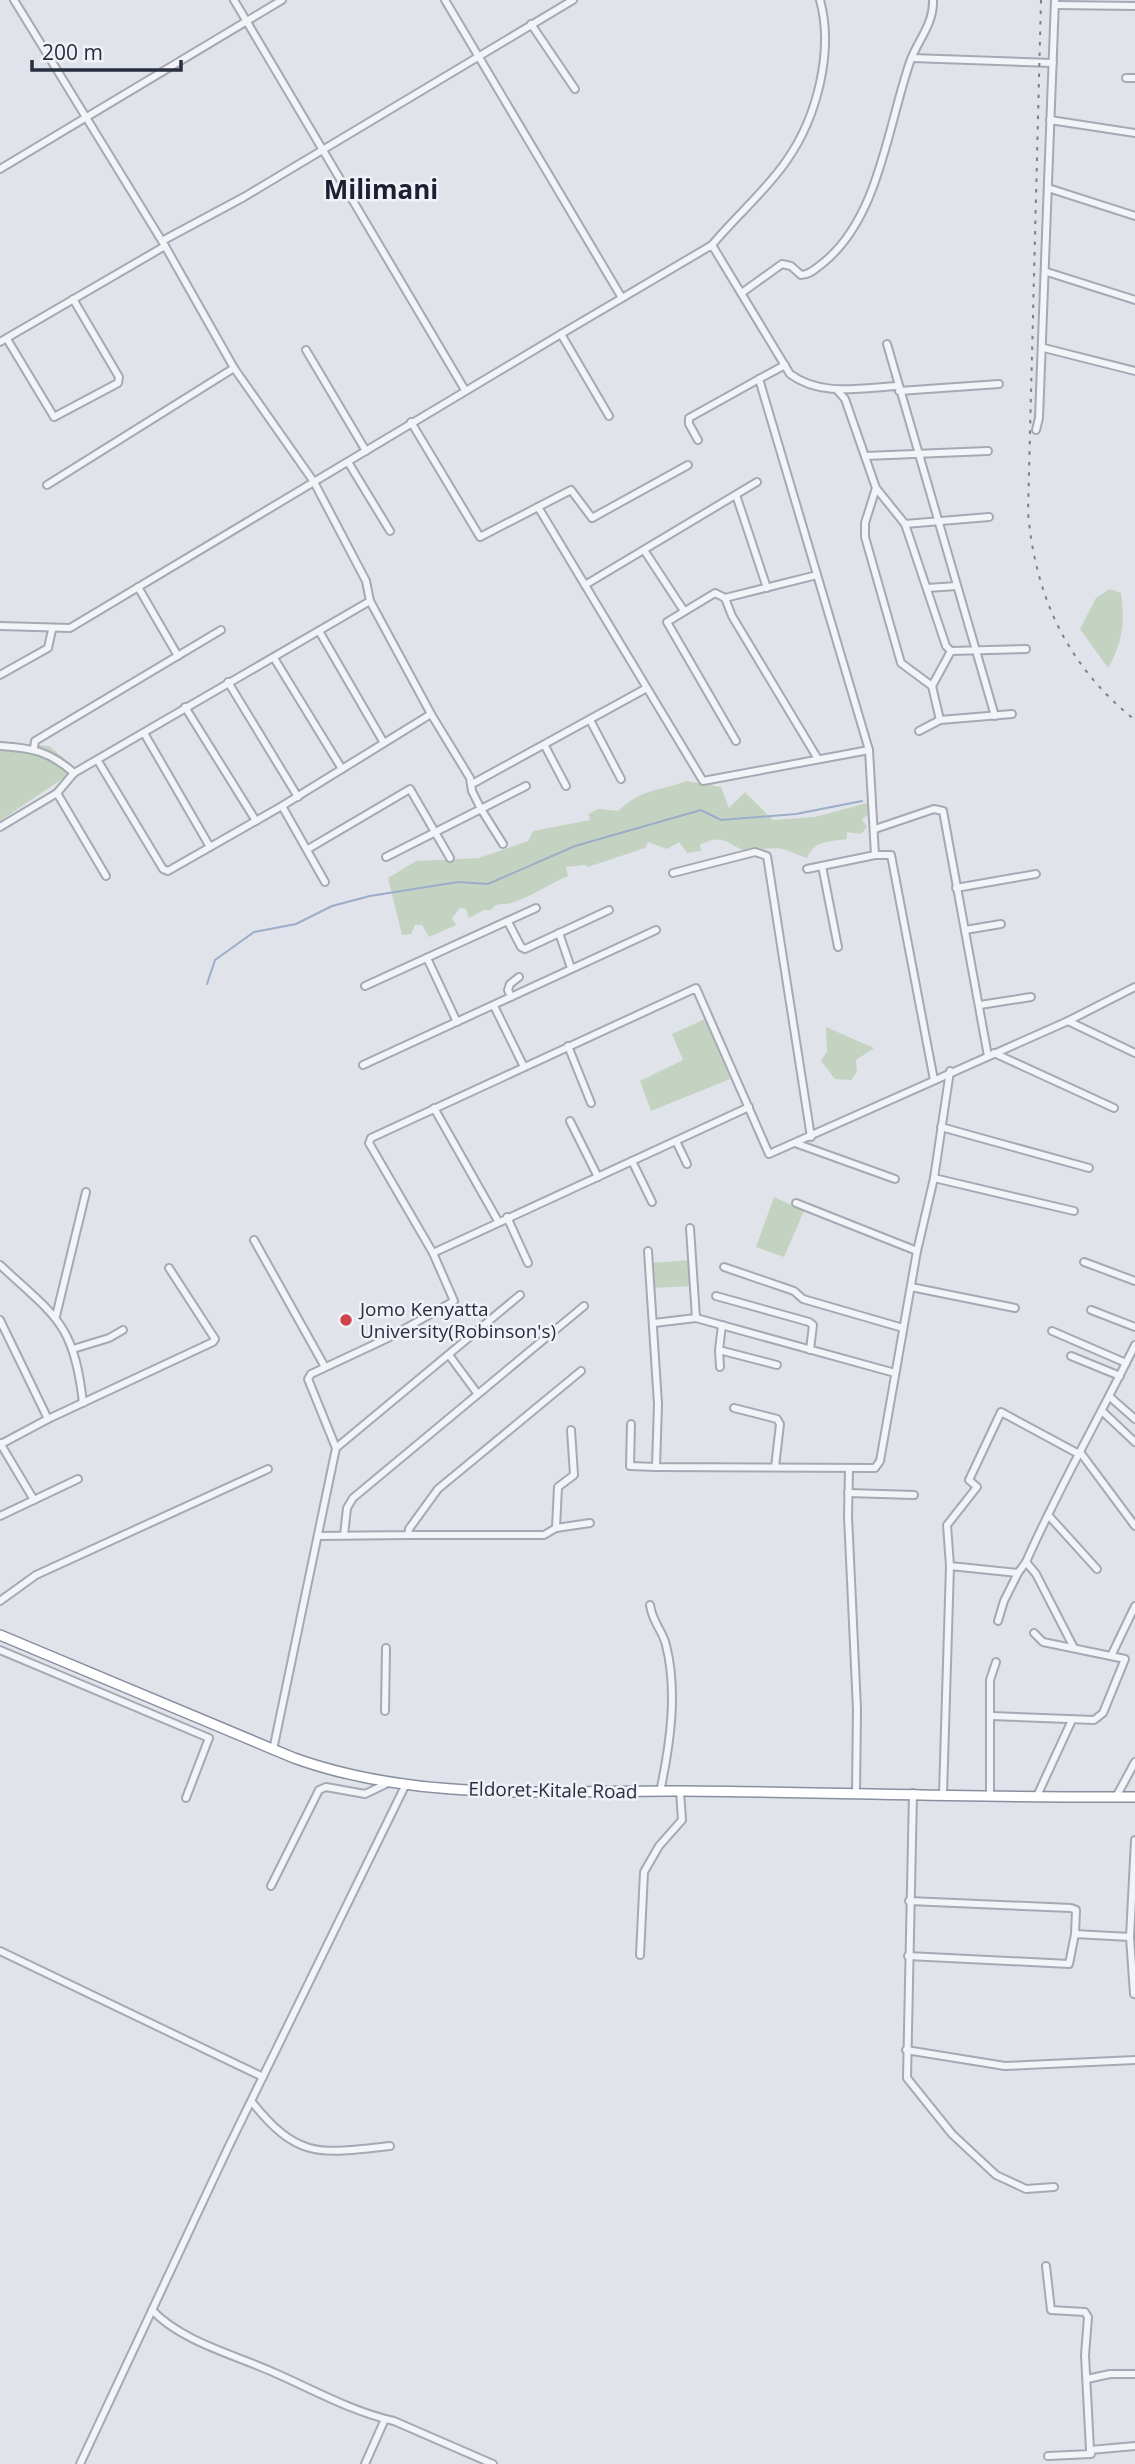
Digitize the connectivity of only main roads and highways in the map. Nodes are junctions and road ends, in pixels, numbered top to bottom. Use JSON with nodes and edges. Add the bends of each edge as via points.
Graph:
{"nodes":[{"id":1,"x":0,"y":1635,"type":"edge"},
{"id":2,"x":1135,"y":1797,"type":"edge"}],
"edges":[{"from":1,"to":2,"type":"highway","name":"Eldoret-Kitale Road","via":[[272,1749],[335,1772],[405,1786],[514,1793]]}]}
